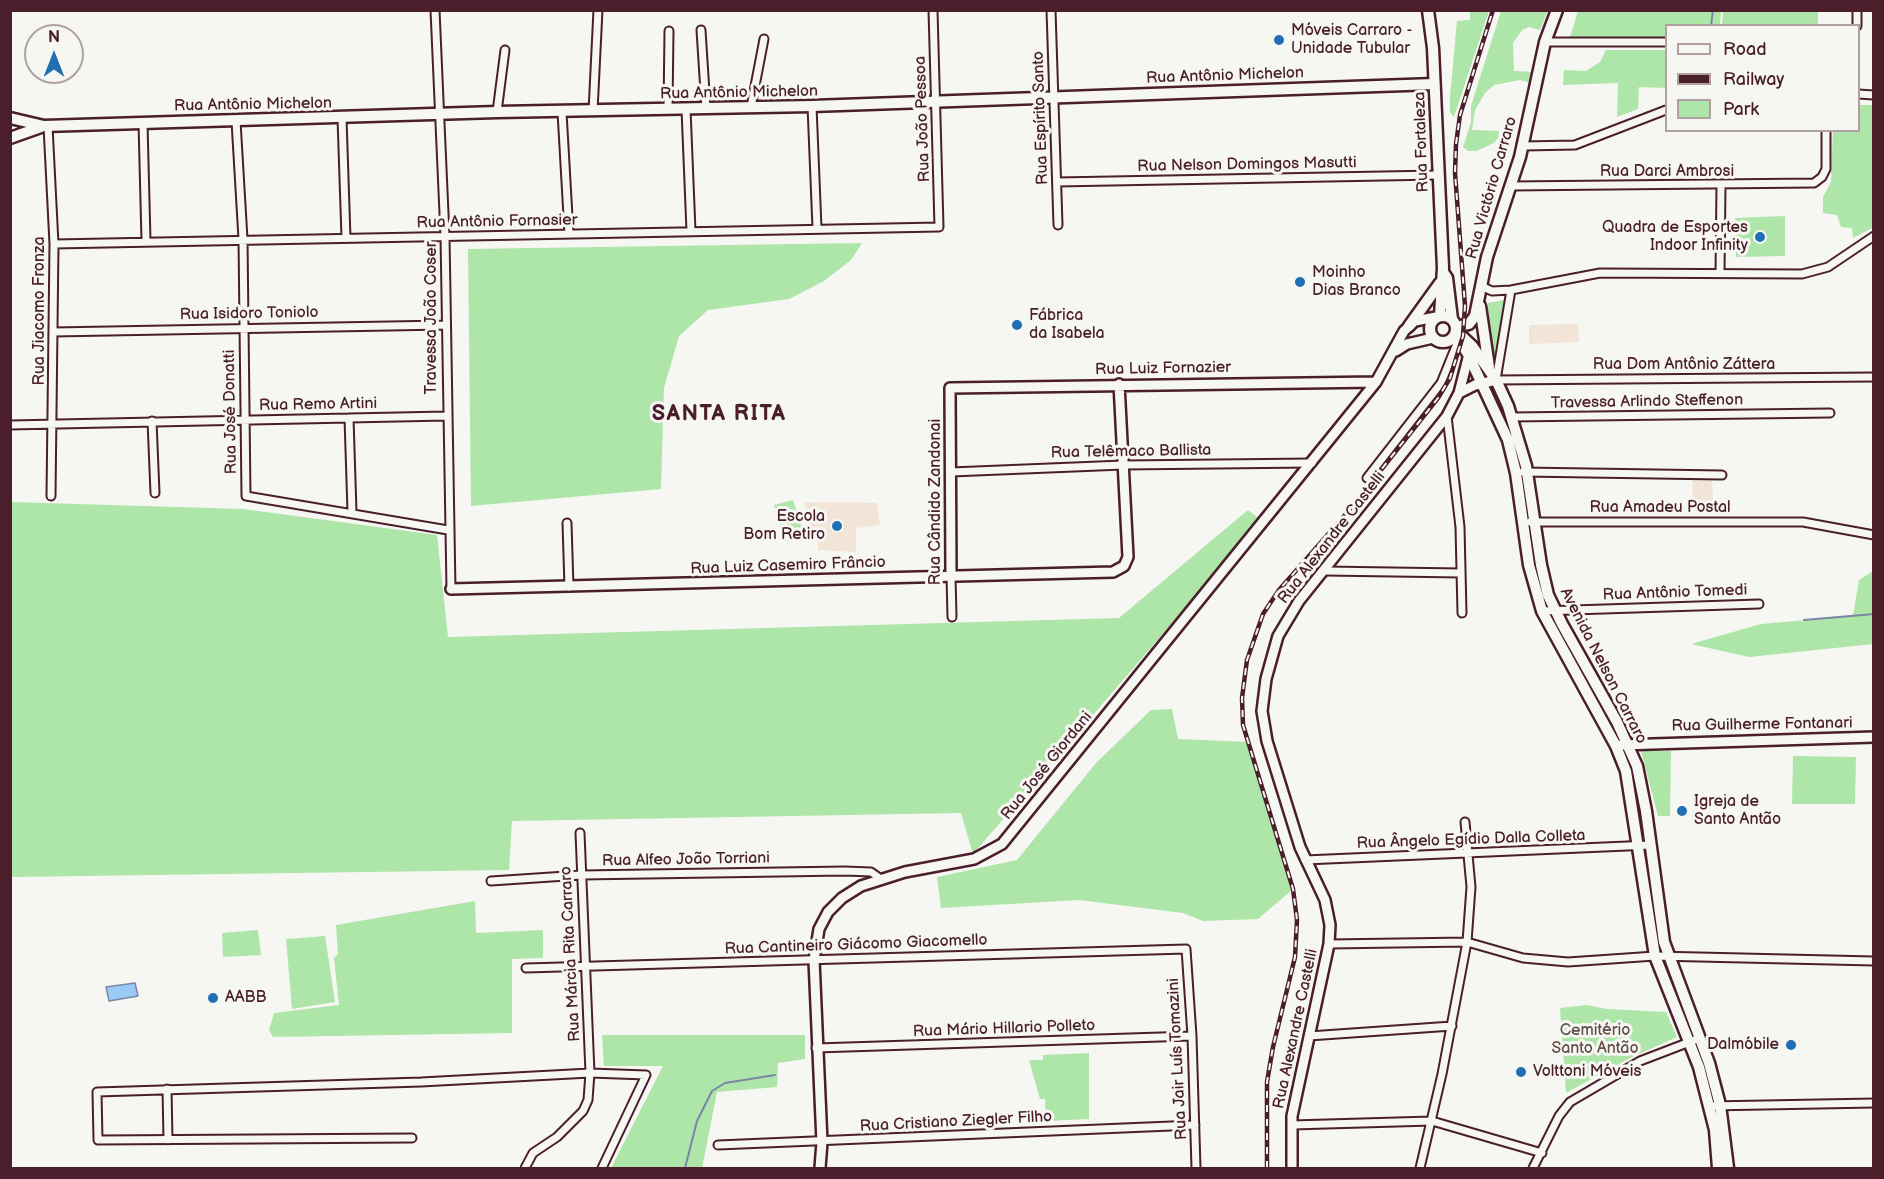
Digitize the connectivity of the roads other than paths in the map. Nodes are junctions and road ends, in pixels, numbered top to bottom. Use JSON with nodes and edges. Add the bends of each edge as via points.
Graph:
{"nodes":[{"id":1,"x":435,"y":10,"type":"edge"},
{"id":2,"x":598,"y":10,"type":"edge"},
{"id":3,"x":933,"y":10,"type":"edge"},
{"id":4,"x":1051,"y":10,"type":"edge"},
{"id":5,"x":1428,"y":10,"type":"edge"},
{"id":6,"x":1557,"y":10,"type":"edge"},
{"id":7,"x":701,"y":30,"type":"dead end"},
{"id":8,"x":669,"y":31,"type":"dead end"},
{"id":9,"x":764,"y":39,"type":"dead end"},
{"id":10,"x":1545,"y":42,"type":"junction"},
{"id":11,"x":1665,"y":42,"type":"edge"},
{"id":12,"x":505,"y":50,"type":"dead end"},
{"id":13,"x":1434,"y":84,"type":"junction"},
{"id":14,"x":1055,"y":98,"type":"junction"},
{"id":15,"x":936,"y":101,"type":"junction"},
{"id":16,"x":812,"y":106,"type":"junction"},
{"id":17,"x":751,"y":107,"type":"junction"},
{"id":18,"x":706,"y":108,"type":"junction"},
{"id":19,"x":668,"y":109,"type":"junction"},
{"id":20,"x":686,"y":109,"type":"junction"},
{"id":21,"x":1665,"y":110,"type":"edge"},
{"id":22,"x":593,"y":111,"type":"junction"},
{"id":23,"x":497,"y":112,"type":"junction"},
{"id":24,"x":562,"y":112,"type":"junction"},
{"id":25,"x":440,"y":115,"type":"junction"},
{"id":26,"x":10,"y":118,"type":"edge"},
{"id":27,"x":342,"y":118,"type":"junction"},
{"id":28,"x":237,"y":121,"type":"junction"},
{"id":29,"x":143,"y":123,"type":"junction"},
{"id":30,"x":46,"y":126,"type":"junction"},
{"id":31,"x":1826,"y":132,"type":"edge"},
{"id":32,"x":10,"y":138,"type":"edge"},
{"id":33,"x":1522,"y":146,"type":"junction"},
{"id":34,"x":1437,"y":175,"type":"junction"},
{"id":35,"x":1057,"y":182,"type":"junction"},
{"id":36,"x":1510,"y":186,"type":"junction"},
{"id":37,"x":1721,"y":186,"type":"junction"},
{"id":38,"x":1058,"y":225,"type":"dead end"},
{"id":39,"x":939,"y":227,"type":"joint"},
{"id":40,"x":817,"y":228,"type":"junction"},
{"id":41,"x":691,"y":231,"type":"junction"},
{"id":42,"x":569,"y":234,"type":"junction"},
{"id":43,"x":445,"y":236,"type":"junction"},
{"id":44,"x":1874,"y":236,"type":"edge"},
{"id":45,"x":346,"y":238,"type":"junction"},
{"id":46,"x":243,"y":239,"type":"junction"},
{"id":47,"x":146,"y":241,"type":"junction"},
{"id":48,"x":54,"y":244,"type":"junction"},
{"id":49,"x":1720,"y":273,"type":"junction"},
{"id":50,"x":1442,"y":278,"type":"junction"},
{"id":51,"x":1481,"y":286,"type":"junction"},
{"id":52,"x":1511,"y":290,"type":"junction"},
{"id":53,"x":1479,"y":303,"type":"junction"},
{"id":54,"x":1438,"y":316,"type":"junction"},
{"id":55,"x":445,"y":325,"type":"junction"},
{"id":56,"x":1409,"y":326,"type":"junction"},
{"id":57,"x":244,"y":327,"type":"junction"},
{"id":58,"x":1455,"y":331,"type":"junction"},
{"id":59,"x":53,"y":332,"type":"junction"},
{"id":60,"x":1433,"y":338,"type":"junction"},
{"id":61,"x":1470,"y":350,"type":"junction"},
{"id":62,"x":1394,"y":353,"type":"junction"},
{"id":63,"x":1492,"y":375,"type":"junction"},
{"id":64,"x":1874,"y":377,"type":"edge"},
{"id":65,"x":1376,"y":382,"type":"junction"},
{"id":66,"x":1483,"y":382,"type":"junction"},
{"id":67,"x":1119,"y":384,"type":"junction"},
{"id":68,"x":950,"y":388,"type":"joint"},
{"id":69,"x":1459,"y":393,"type":"junction"},
{"id":70,"x":1830,"y":413,"type":"dead end"},
{"id":71,"x":446,"y":416,"type":"junction"},
{"id":72,"x":1447,"y":416,"type":"junction"},
{"id":73,"x":1512,"y":417,"type":"junction"},
{"id":74,"x":349,"y":418,"type":"junction"},
{"id":75,"x":245,"y":419,"type":"junction"},
{"id":76,"x":152,"y":421,"type":"junction"},
{"id":77,"x":53,"y":424,"type":"junction"},
{"id":78,"x":10,"y":425,"type":"edge"},
{"id":79,"x":1312,"y":463,"type":"junction"},
{"id":80,"x":1123,"y":465,"type":"junction"},
{"id":81,"x":951,"y":472,"type":"junction"},
{"id":82,"x":1522,"y":472,"type":"junction"},
{"id":83,"x":1722,"y":475,"type":"dead end"},
{"id":84,"x":1367,"y":478,"type":"dead end"},
{"id":85,"x":154,"y":493,"type":"dead end"},
{"id":86,"x":51,"y":496,"type":"dead end"},
{"id":87,"x":352,"y":512,"type":"junction"},
{"id":88,"x":1534,"y":522,"type":"junction"},
{"id":89,"x":567,"y":523,"type":"dead end"},
{"id":90,"x":1522,"y":523,"type":"junction"},
{"id":91,"x":448,"y":530,"type":"junction"},
{"id":92,"x":1874,"y":535,"type":"edge"},
{"id":93,"x":1325,"y":571,"type":"junction"},
{"id":94,"x":1461,"y":573,"type":"junction"},
{"id":95,"x":951,"y":576,"type":"junction"},
{"id":96,"x":569,"y":587,"type":"junction"},
{"id":97,"x":451,"y":589,"type":"joint"},
{"id":98,"x":1759,"y":604,"type":"dead end"},
{"id":99,"x":1542,"y":611,"type":"junction"},
{"id":100,"x":1555,"y":611,"type":"junction"},
{"id":101,"x":1462,"y":613,"type":"dead end"},
{"id":102,"x":952,"y":617,"type":"dead end"},
{"id":103,"x":1592,"y":678,"type":"junction"},
{"id":104,"x":1582,"y":684,"type":"junction"},
{"id":105,"x":1874,"y":737,"type":"edge"},
{"id":106,"x":1628,"y":744,"type":"junction"},
{"id":107,"x":1616,"y":746,"type":"junction"},
{"id":108,"x":1636,"y":790,"type":"junction"},
{"id":109,"x":1465,"y":822,"type":"dead end"},
{"id":110,"x":580,"y":833,"type":"dead end"},
{"id":111,"x":1644,"y":845,"type":"junction"},
{"id":112,"x":1468,"y":855,"type":"junction"},
{"id":113,"x":1305,"y":860,"type":"junction"},
{"id":114,"x":581,"y":875,"type":"junction"},
{"id":115,"x":881,"y":879,"type":"junction"},
{"id":116,"x":491,"y":881,"type":"dead end"},
{"id":117,"x":1467,"y":942,"type":"junction"},
{"id":118,"x":1329,"y":944,"type":"junction"},
{"id":119,"x":1186,"y":949,"type":"joint"},
{"id":120,"x":1655,"y":956,"type":"junction"},
{"id":121,"x":1669,"y":958,"type":"junction"},
{"id":122,"x":814,"y":960,"type":"junction"},
{"id":123,"x":1874,"y":961,"type":"edge"},
{"id":124,"x":584,"y":966,"type":"junction"},
{"id":125,"x":526,"y":968,"type":"dead end"},
{"id":126,"x":1452,"y":1026,"type":"junction"},
{"id":127,"x":1192,"y":1036,"type":"junction"},
{"id":128,"x":1309,"y":1036,"type":"junction"},
{"id":129,"x":1695,"y":1040,"type":"junction"},
{"id":130,"x":816,"y":1048,"type":"junction"},
{"id":131,"x":590,"y":1073,"type":"junction"},
{"id":132,"x":167,"y":1089,"type":"junction"},
{"id":133,"x":1874,"y":1103,"type":"edge"},
{"id":134,"x":1715,"y":1105,"type":"junction"},
{"id":135,"x":1432,"y":1121,"type":"junction"},
{"id":136,"x":1195,"y":1125,"type":"junction"},
{"id":137,"x":1292,"y":1125,"type":"junction"},
{"id":138,"x":412,"y":1138,"type":"dead end"},
{"id":139,"x":168,"y":1140,"type":"junction"},
{"id":140,"x":822,"y":1142,"type":"junction"},
{"id":141,"x":718,"y":1145,"type":"dead end"},
{"id":142,"x":1542,"y":1153,"type":"junction"},
{"id":143,"x":1723,"y":1166,"type":"edge"},
{"id":144,"x":525,"y":1168,"type":"edge"},
{"id":145,"x":602,"y":1168,"type":"edge"},
{"id":146,"x":820,"y":1168,"type":"edge"},
{"id":147,"x":1196,"y":1168,"type":"edge"},
{"id":148,"x":1292,"y":1168,"type":"edge"},
{"id":149,"x":1420,"y":1168,"type":"edge"},
{"id":150,"x":1533,"y":1168,"type":"edge"}],
"edges":[{"from":1,"to":25,"type":"street","name":"Travessa João Coser"},
{"from":2,"to":22,"type":"street"},
{"from":3,"to":15,"type":"street","name":"Rua João Pessoa"},
{"from":4,"to":14,"type":"street","name":"Rua Espírito Santo"},
{"from":5,"to":13,"type":"main road","name":"Rua Fortaleza"},
{"from":6,"to":10,"type":"main road","name":"Rua Victório Carraro"},
{"from":7,"to":18,"type":"street"},
{"from":8,"to":19,"type":"street"},
{"from":9,"to":17,"type":"street"},
{"from":10,"to":11,"type":"street"},
{"from":10,"to":33,"type":"main road","name":"Rua Victório Carraro"},
{"from":12,"to":23,"type":"street"},
{"from":13,"to":14,"type":"main road","name":"Rua Antônio Michelon"},
{"from":13,"to":34,"type":"main road","name":"Rua Fortaleza"},
{"from":14,"to":15,"type":"main road","name":"Rua Antônio Michelon"},
{"from":14,"to":35,"type":"street","name":"Rua Espírito Santo"},
{"from":15,"to":16,"type":"main road","name":"Rua Antônio Michelon"},
{"from":15,"to":39,"type":"street","name":"Rua João Pessoa"},
{"from":16,"to":17,"type":"main road","name":"Rua Antônio Michelon"},
{"from":16,"to":40,"type":"street"},
{"from":17,"to":18,"type":"main road","name":"Rua Antônio Michelon"},
{"from":18,"to":20,"type":"main road","name":"Rua Antônio Michelon"},
{"from":19,"to":20,"type":"main road","name":"Rua Antônio Michelon"},
{"from":19,"to":22,"type":"main road","name":"Rua Antônio Michelon"},
{"from":20,"to":41,"type":"street"},
{"from":21,"to":33,"type":"street","via":[[1575,145]]},
{"from":22,"to":24,"type":"main road","name":"Rua Antônio Michelon"},
{"from":23,"to":24,"type":"main road","name":"Rua Antônio Michelon"},
{"from":23,"to":25,"type":"main road","name":"Rua Antônio Michelon"},
{"from":24,"to":42,"type":"street"},
{"from":25,"to":27,"type":"main road","name":"Rua Antônio Michelon"},
{"from":25,"to":43,"type":"street","name":"Travessa João Coser"},
{"from":26,"to":30,"type":"main road"},
{"from":27,"to":28,"type":"main road","name":"Rua Antônio Michelon"},
{"from":27,"to":45,"type":"street"},
{"from":28,"to":29,"type":"main road","name":"Rua Antônio Michelon"},
{"from":28,"to":46,"type":"street","name":"Rua José Donatti"},
{"from":29,"to":30,"type":"main road","name":"Rua Antônio Michelon"},
{"from":29,"to":47,"type":"street"},
{"from":30,"to":32,"type":"main road"},
{"from":30,"to":48,"type":"street","name":"Rua Jiacomo Fronza"},
{"from":31,"to":37,"type":"street","name":"Rua Darci Ambrosi","via":[[1826,169],[1814,183]]},
{"from":33,"to":36,"type":"main road","name":"Rua Victório Carraro"},
{"from":34,"to":35,"type":"street","name":"Rua Nelson Domingos Masutti"},
{"from":34,"to":50,"type":"main road","name":"Rua Fortaleza"},
{"from":35,"to":38,"type":"street","name":"Rua Espírito Santo"},
{"from":36,"to":37,"type":"street","name":"Rua Darci Ambrosi"},
{"from":36,"to":51,"type":"main road","name":"Rua Victório Carraro"},
{"from":37,"to":49,"type":"street"},
{"from":39,"to":40,"type":"street","name":"Rua Antônio Fornasier"},
{"from":40,"to":41,"type":"street","name":"Rua Antônio Fornasier"},
{"from":41,"to":42,"type":"street","name":"Rua Antônio Fornasier"},
{"from":42,"to":43,"type":"street","name":"Rua Antônio Fornasier"},
{"from":43,"to":45,"type":"street","name":"Rua Antônio Fornasier"},
{"from":43,"to":55,"type":"street","name":"Travessa João Coser"},
{"from":44,"to":49,"type":"street","via":[[1817,272]]},
{"from":45,"to":46,"type":"street","name":"Rua Antônio Fornasier"},
{"from":46,"to":47,"type":"street","name":"Rua Antônio Fornasier"},
{"from":46,"to":57,"type":"street","name":"Rua José Donatti"},
{"from":47,"to":48,"type":"street","name":"Rua Antônio Fornasier"},
{"from":48,"to":59,"type":"street","name":"Rua Jiacomo Fronza"},
{"from":49,"to":52,"type":"street","via":[[1600,273]]},
{"from":50,"to":54,"type":"main road","name":"Rua Fortaleza"},
{"from":50,"to":56,"type":"main road"},
{"from":50,"to":58,"type":"main road","name":"Rua Fortaleza","via":[[1447,278]]},
{"from":51,"to":52,"type":"street","via":[[1492,291]]},
{"from":51,"to":53,"type":"main road","name":"Rua Victório Carraro"},
{"from":52,"to":63,"type":"street"},
{"from":53,"to":58,"type":"main road","name":"Rua Victório Carraro","via":[[1469,324]]},
{"from":53,"to":63,"type":"main road"},
{"from":54,"to":56,"type":"street"},
{"from":54,"to":58,"type":"main road"},
{"from":54,"to":60,"type":"main road","name":"Rua Fortaleza","via":[[1429,327]]},
{"from":55,"to":57,"type":"street","name":"Rua Isidoro Toniolo"},
{"from":55,"to":71,"type":"street","name":"Travessa João Coser"},
{"from":56,"to":62,"type":"street","name":"Rua José Giordani"},
{"from":57,"to":59,"type":"street","name":"Rua Isidoro Toniolo"},
{"from":57,"to":75,"type":"street","name":"Rua José Donatti"},
{"from":58,"to":60,"type":"main road","via":[[1445,342]]},
{"from":58,"to":61,"type":"main road","name":"Avenida Nelson Carraro"},
{"from":58,"to":84,"type":"street","via":[[1441,383]]},
{"from":59,"to":77,"type":"street","name":"Rua Jiacomo Fronza"},
{"from":60,"to":62,"type":"street","via":[[1407,344]]},
{"from":61,"to":63,"type":"main road","name":"Avenida Nelson Carraro"},
{"from":61,"to":66,"type":"main road","name":"Avenida Nelson Carraro"},
{"from":61,"to":69,"type":"street","name":"Rua Alexandre Castelli"},
{"from":62,"to":65,"type":"street","name":"Rua José Giordani"},
{"from":63,"to":64,"type":"street","name":"Rua Dom Antônio Záttera"},
{"from":63,"to":66,"type":"street"},
{"from":63,"to":73,"type":"main road","name":"Avenida Nelson Carraro"},
{"from":65,"to":67,"type":"street","name":"Rua Luiz Fornazier"},
{"from":65,"to":79,"type":"street","name":"Rua José Giordani"},
{"from":66,"to":69,"type":"street"},
{"from":66,"to":82,"type":"main road","name":"Avenida Nelson Carraro"},
{"from":67,"to":68,"type":"street","name":"Rua Luiz Fornazier"},
{"from":67,"to":80,"type":"street"},
{"from":68,"to":81,"type":"street","name":"Rua Cândido Zandonai"},
{"from":69,"to":72,"type":"street","name":"Rua Alexandre Castelli"},
{"from":70,"to":73,"type":"street","name":"Travessa Arlindo Steffenon"},
{"from":71,"to":74,"type":"street","name":"Rua Remo Artini"},
{"from":71,"to":91,"type":"street","name":"Travessa João Coser"},
{"from":72,"to":93,"type":"street","name":"Rua Alexandre Castelli"},
{"from":72,"to":94,"type":"street","via":[[1460,527]]},
{"from":73,"to":82,"type":"main road","name":"Avenida Nelson Carraro"},
{"from":74,"to":75,"type":"street","name":"Rua Remo Artini"},
{"from":74,"to":87,"type":"street"},
{"from":75,"to":76,"type":"street","name":"Rua Remo Artini"},
{"from":75,"to":87,"type":"street","name":"Rua José Donatti","via":[[246,496]]},
{"from":76,"to":77,"type":"street","name":"Rua Remo Artini"},
{"from":76,"to":85,"type":"street"},
{"from":77,"to":78,"type":"street","name":"Rua Remo Artini"},
{"from":77,"to":86,"type":"street","name":"Rua Jiacomo Fronza"},
{"from":79,"to":80,"type":"street","name":"Rua Telêmaco Ballista"},
{"from":79,"to":115,"type":"street","name":"Rua José Giordani","via":[[1002,844],[974,859]]},
{"from":80,"to":81,"type":"street","name":"Rua Telêmaco Ballista"},
{"from":80,"to":95,"type":"street","name":"Rua Luiz Casemiro Frâncio","via":[[1128,557],[1124,566],[1113,572]]},
{"from":81,"to":95,"type":"street","name":"Rua Cândido Zandonai"},
{"from":82,"to":83,"type":"street"},
{"from":82,"to":88,"type":"main road","name":"Avenida Nelson Carraro"},
{"from":82,"to":90,"type":"main road","name":"Avenida Nelson Carraro"},
{"from":87,"to":91,"type":"street","name":"Rua José Donatti"},
{"from":88,"to":90,"type":"street","name":"Rua Amadeu Postal"},
{"from":88,"to":92,"type":"street","name":"Rua Amadeu Postal","via":[[1785,521]]},
{"from":88,"to":100,"type":"main road","name":"Avenida Nelson Carraro","via":[[1545,582]]},
{"from":89,"to":96,"type":"street"},
{"from":90,"to":99,"type":"main road","name":"Avenida Nelson Carraro","via":[[1533,586]]},
{"from":91,"to":97,"type":"street","name":"Travessa João Coser"},
{"from":93,"to":94,"type":"street"},
{"from":93,"to":113,"type":"street","name":"Rua Alexandre Castelli","via":[[1299,601],[1278,636],[1263,696],[1267,741]]},
{"from":94,"to":101,"type":"street"},
{"from":95,"to":96,"type":"street","name":"Rua Luiz Casemiro Frâncio"},
{"from":95,"to":102,"type":"street","name":"Rua Cândido Zandonai"},
{"from":96,"to":97,"type":"street","name":"Rua Luiz Casemiro Frâncio"},
{"from":98,"to":100,"type":"street","name":"Rua Antônio Tomedi"},
{"from":99,"to":100,"type":"street","name":"Rua Antônio Tomedi"},
{"from":99,"to":104,"type":"main road","name":"Avenida Nelson Carraro"},
{"from":100,"to":103,"type":"main road","name":"Avenida Nelson Carraro"},
{"from":103,"to":104,"type":"main road"},
{"from":103,"to":106,"type":"main road","name":"Avenida Nelson Carraro"},
{"from":104,"to":107,"type":"main road","name":"Avenida Nelson Carraro"},
{"from":105,"to":106,"type":"street","name":"Rua Guilherme Fontanari"},
{"from":106,"to":107,"type":"street","name":"Rua Guilherme Fontanari"},
{"from":106,"to":108,"type":"main road","name":"Avenida Nelson Carraro"},
{"from":107,"to":108,"type":"main road","name":"Avenida Nelson Carraro"},
{"from":108,"to":111,"type":"main road","name":"Avenida Nelson Carraro"},
{"from":109,"to":112,"type":"street"},
{"from":110,"to":114,"type":"street","name":"Rua Márcia Rita Carraro"},
{"from":111,"to":112,"type":"street","name":"Rua Ângelo Egídio Dalla Colleta"},
{"from":111,"to":120,"type":"main road","name":"Avenida Nelson Carraro"},
{"from":111,"to":121,"type":"main road","name":"Avenida Nelson Carraro"},
{"from":112,"to":113,"type":"street","name":"Rua Ângelo Egídio Dalla Colleta"},
{"from":112,"to":117,"type":"street","via":[[1472,887]]},
{"from":113,"to":118,"type":"street","name":"Rua Alexandre Castelli","via":[[1325,900]]},
{"from":114,"to":115,"type":"street","name":"Rua Alfeo João Torriani","via":[[871,872]]},
{"from":114,"to":116,"type":"street","name":"Rua Alfeo João Torriani"},
{"from":114,"to":124,"type":"street","name":"Rua Márcia Rita Carraro"},
{"from":115,"to":122,"type":"street","name":"Rua José Giordani","via":[[861,886],[828,912],[819,928]]},
{"from":117,"to":118,"type":"street"},
{"from":117,"to":120,"type":"street","via":[[1544,961]]},
{"from":117,"to":126,"type":"street"},
{"from":118,"to":128,"type":"street","name":"Rua Alexandre Castelli"},
{"from":119,"to":122,"type":"street","name":"Rua Cantineiro Giácomo Giacomello"},
{"from":119,"to":127,"type":"street","name":"Rua Jair Luís Tomazini"},
{"from":120,"to":121,"type":"street"},
{"from":120,"to":129,"type":"main road","name":"Avenida Nelson Carraro"},
{"from":121,"to":123,"type":"street"},
{"from":121,"to":129,"type":"main road","name":"Avenida Nelson Carraro"},
{"from":122,"to":124,"type":"street","name":"Rua Cantineiro Giácomo Giacomello"},
{"from":122,"to":130,"type":"street","name":"Rua José Giordani"},
{"from":124,"to":125,"type":"street","name":"Rua Cantineiro Giácomo Giacomello"},
{"from":124,"to":131,"type":"street","name":"Rua Márcia Rita Carraro"},
{"from":126,"to":128,"type":"street"},
{"from":126,"to":135,"type":"street"},
{"from":127,"to":130,"type":"street","name":"Rua Mário Hillario Polleto"},
{"from":127,"to":136,"type":"street","name":"Rua Jair Luís Tomazini"},
{"from":128,"to":137,"type":"street","name":"Rua Alexandre Castelli"},
{"from":129,"to":134,"type":"main road","name":"Avenida Nelson Carraro"},
{"from":129,"to":142,"type":"street","via":[[1640,1061],[1570,1102]]},
{"from":130,"to":140,"type":"street","name":"Rua José Giordani"},
{"from":131,"to":132,"type":"street"},
{"from":131,"to":144,"type":"street","name":"Rua Márcia Rita Carraro","via":[[583,1111],[533,1154]]},
{"from":131,"to":145,"type":"street","via":[[646,1075]]},
{"from":132,"to":139,"type":"street"},
{"from":132,"to":139,"type":"street","via":[[97,1092],[97,1104],[98,1140]]},
{"from":133,"to":134,"type":"street"},
{"from":134,"to":143,"type":"main road","name":"Avenida Nelson Carraro"},
{"from":135,"to":137,"type":"street"},
{"from":135,"to":142,"type":"street"},
{"from":135,"to":149,"type":"street"},
{"from":136,"to":140,"type":"street","name":"Rua Cristiano Ziegler Filho"},
{"from":136,"to":147,"type":"street","name":"Rua Jair Luís Tomazini"},
{"from":137,"to":148,"type":"street","name":"Rua Alexandre Castelli"},
{"from":138,"to":139,"type":"street"},
{"from":140,"to":141,"type":"street","name":"Rua Cristiano Ziegler Filho"},
{"from":140,"to":146,"type":"street","name":"Rua José Giordani"},
{"from":142,"to":150,"type":"street"}]}
